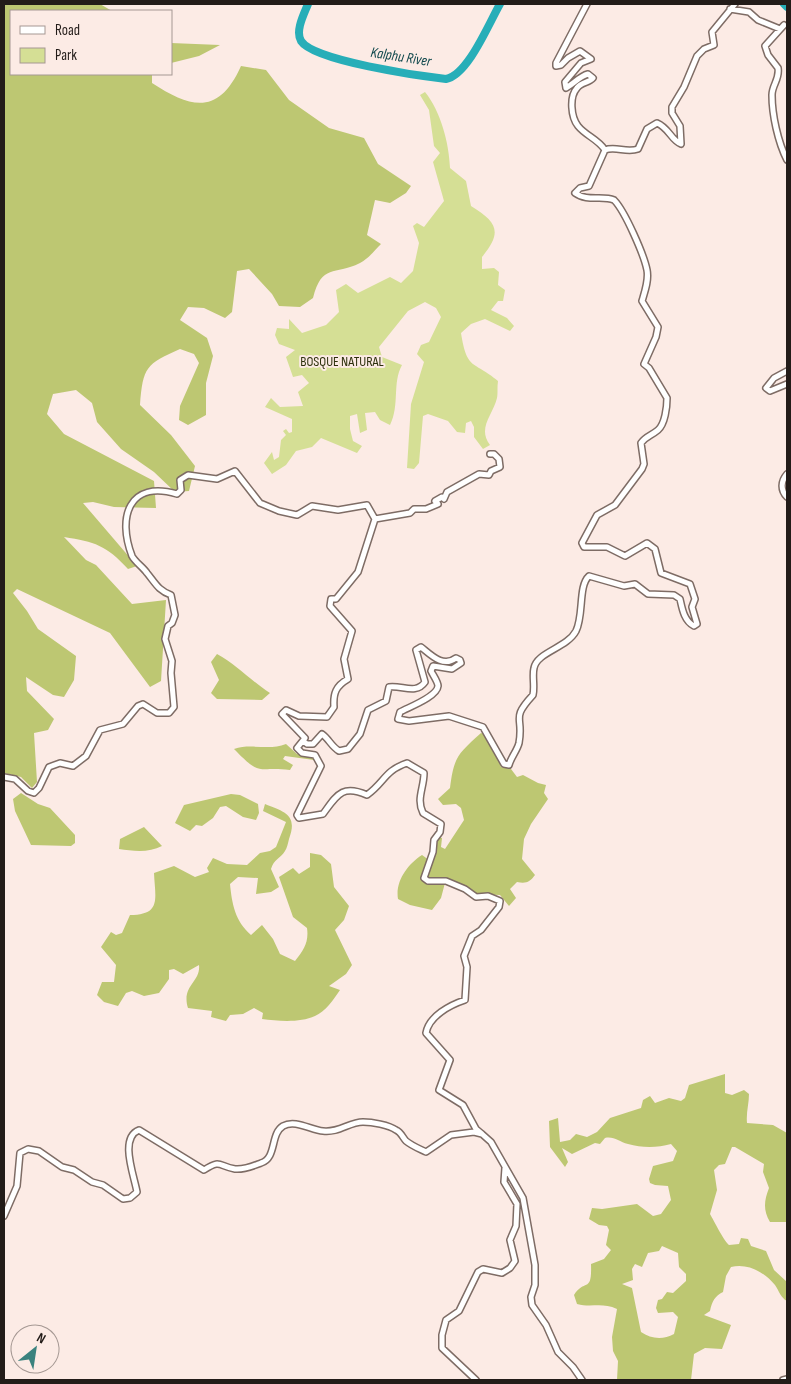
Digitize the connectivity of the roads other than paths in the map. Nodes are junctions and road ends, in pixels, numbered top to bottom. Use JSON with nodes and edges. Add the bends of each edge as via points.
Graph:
{"nodes":[{"id":1,"x":587,"y":4,"type":"edge"},
{"id":2,"x":735,"y":4,"type":"edge"},
{"id":3,"x":730,"y":9,"type":"junction"},
{"id":4,"x":605,"y":150,"type":"junction"},
{"id":5,"x":787,"y":160,"type":"edge"},
{"id":6,"x":787,"y":371,"type":"edge"},
{"id":7,"x":787,"y":384,"type":"edge"},
{"id":8,"x":490,"y":454,"type":"dead end"},
{"id":9,"x":787,"y":474,"type":"edge"},
{"id":10,"x":787,"y":497,"type":"edge"},
{"id":11,"x":375,"y":519,"type":"junction"},
{"id":12,"x":302,"y":741,"type":"junction"},
{"id":13,"x":4,"y":778,"type":"edge"},
{"id":14,"x":482,"y":1134,"type":"junction"},
{"id":15,"x":505,"y":1167,"type":"junction"},
{"id":16,"x":4,"y":1216,"type":"edge"},
{"id":17,"x":787,"y":1379,"type":"edge"},
{"id":18,"x":476,"y":1380,"type":"edge"},
{"id":19,"x":582,"y":1380,"type":"edge"},
{"id":20,"x":783,"y":1380,"type":"edge"}],
"edges":[{"from":1,"to":4,"type":"street","via":[[556,66],[580,51],[591,59],[581,63],[565,86],[572,85],[584,75],[593,78],[573,93],[572,108],[578,125],[599,141]]},
{"from":2,"to":3,"type":"street"},
{"from":3,"to":4,"type":"street","via":[[712,32],[714,45],[695,58],[672,107],[680,126],[681,144],[666,128],[656,123],[647,129],[638,149]]},
{"from":3,"to":5,"type":"street","via":[[748,12],[759,21],[782,27],[765,46],[778,68],[778,80],[772,94]]},
{"from":4,"to":12,"type":"street","via":[[589,186],[575,193],[596,200],[614,200],[633,232],[647,269],[642,301],[658,327],[644,364],[667,398],[662,425],[641,443],[642,469],[615,505],[597,515],[582,543],[584,547],[607,547],[625,556],[647,543],[655,549],[660,573],[690,584],[697,624],[690,624],[680,598],[674,595],[648,594],[635,584],[624,586],[589,576],[582,584],[582,614],[575,632],[558,648],[541,656],[534,668],[533,695],[521,708],[519,744],[509,765],[504,764],[483,727],[449,716],[409,721],[398,719],[400,712],[427,699],[436,690],[433,666],[452,669],[461,662],[456,658],[444,662],[421,646],[416,650],[425,682],[423,685],[413,690],[389,686],[386,701],[368,710],[360,734],[348,749],[339,751],[322,734],[313,744]]},
{"from":6,"to":7,"type":"street","via":[[774,378],[766,388],[770,391]]},
{"from":8,"to":11,"type":"street","via":[[499,459],[500,467],[489,475],[479,474],[447,492],[444,500],[442,497],[435,501],[438,504]]},
{"from":9,"to":10,"type":"street","via":[[782,481],[783,493]]},
{"from":11,"to":12,"type":"street","via":[[358,572],[336,599],[331,599],[330,606],[352,631],[344,659],[348,679],[338,685],[333,696],[334,707],[327,717],[299,716],[286,710],[282,714],[304,738]]},
{"from":11,"to":13,"type":"street","via":[[367,505],[338,510],[312,506],[297,514],[279,511],[260,503],[235,471],[217,479],[188,475],[180,480],[181,490],[176,494],[150,490],[139,495],[131,504],[126,518],[128,540],[133,558],[160,591],[172,595],[175,615],[165,639],[172,661],[174,707],[169,713],[157,713],[143,704],[138,706],[123,724],[100,730],[86,756],[73,766],[60,762],[49,767],[34,793],[15,779]]},
{"from":12,"to":14,"type":"street","via":[[297,748],[315,756],[320,766],[297,815],[299,818],[322,814],[339,794],[350,789],[367,795],[393,768],[407,763],[424,774],[419,798],[423,813],[441,824],[424,878],[446,881],[476,897],[488,896],[500,901],[481,930],[472,936],[464,956],[467,967],[465,1000],[436,1016],[426,1033],[450,1060],[439,1090],[463,1105]]},
{"from":14,"to":15,"type":"street","via":[[491,1142]]},
{"from":14,"to":16,"type":"street","via":[[452,1135],[426,1152],[410,1144],[398,1130],[367,1122],[324,1132],[294,1124],[285,1125],[278,1130],[268,1158],[262,1163],[235,1168],[214,1163],[204,1170],[139,1130],[128,1146],[137,1192],[122,1199],[103,1185],[62,1167],[39,1151],[28,1149],[20,1153],[17,1186]]},
{"from":15,"to":18,"type":"street","via":[[504,1182],[517,1204],[516,1226],[510,1240],[515,1261],[502,1273],[483,1269],[478,1272],[459,1311],[446,1320],[442,1334],[442,1348]]},
{"from":15,"to":19,"type":"street","via":[[523,1198],[535,1278],[532,1305],[546,1325],[558,1352]]},
{"from":17,"to":20,"type":"street"}]}
